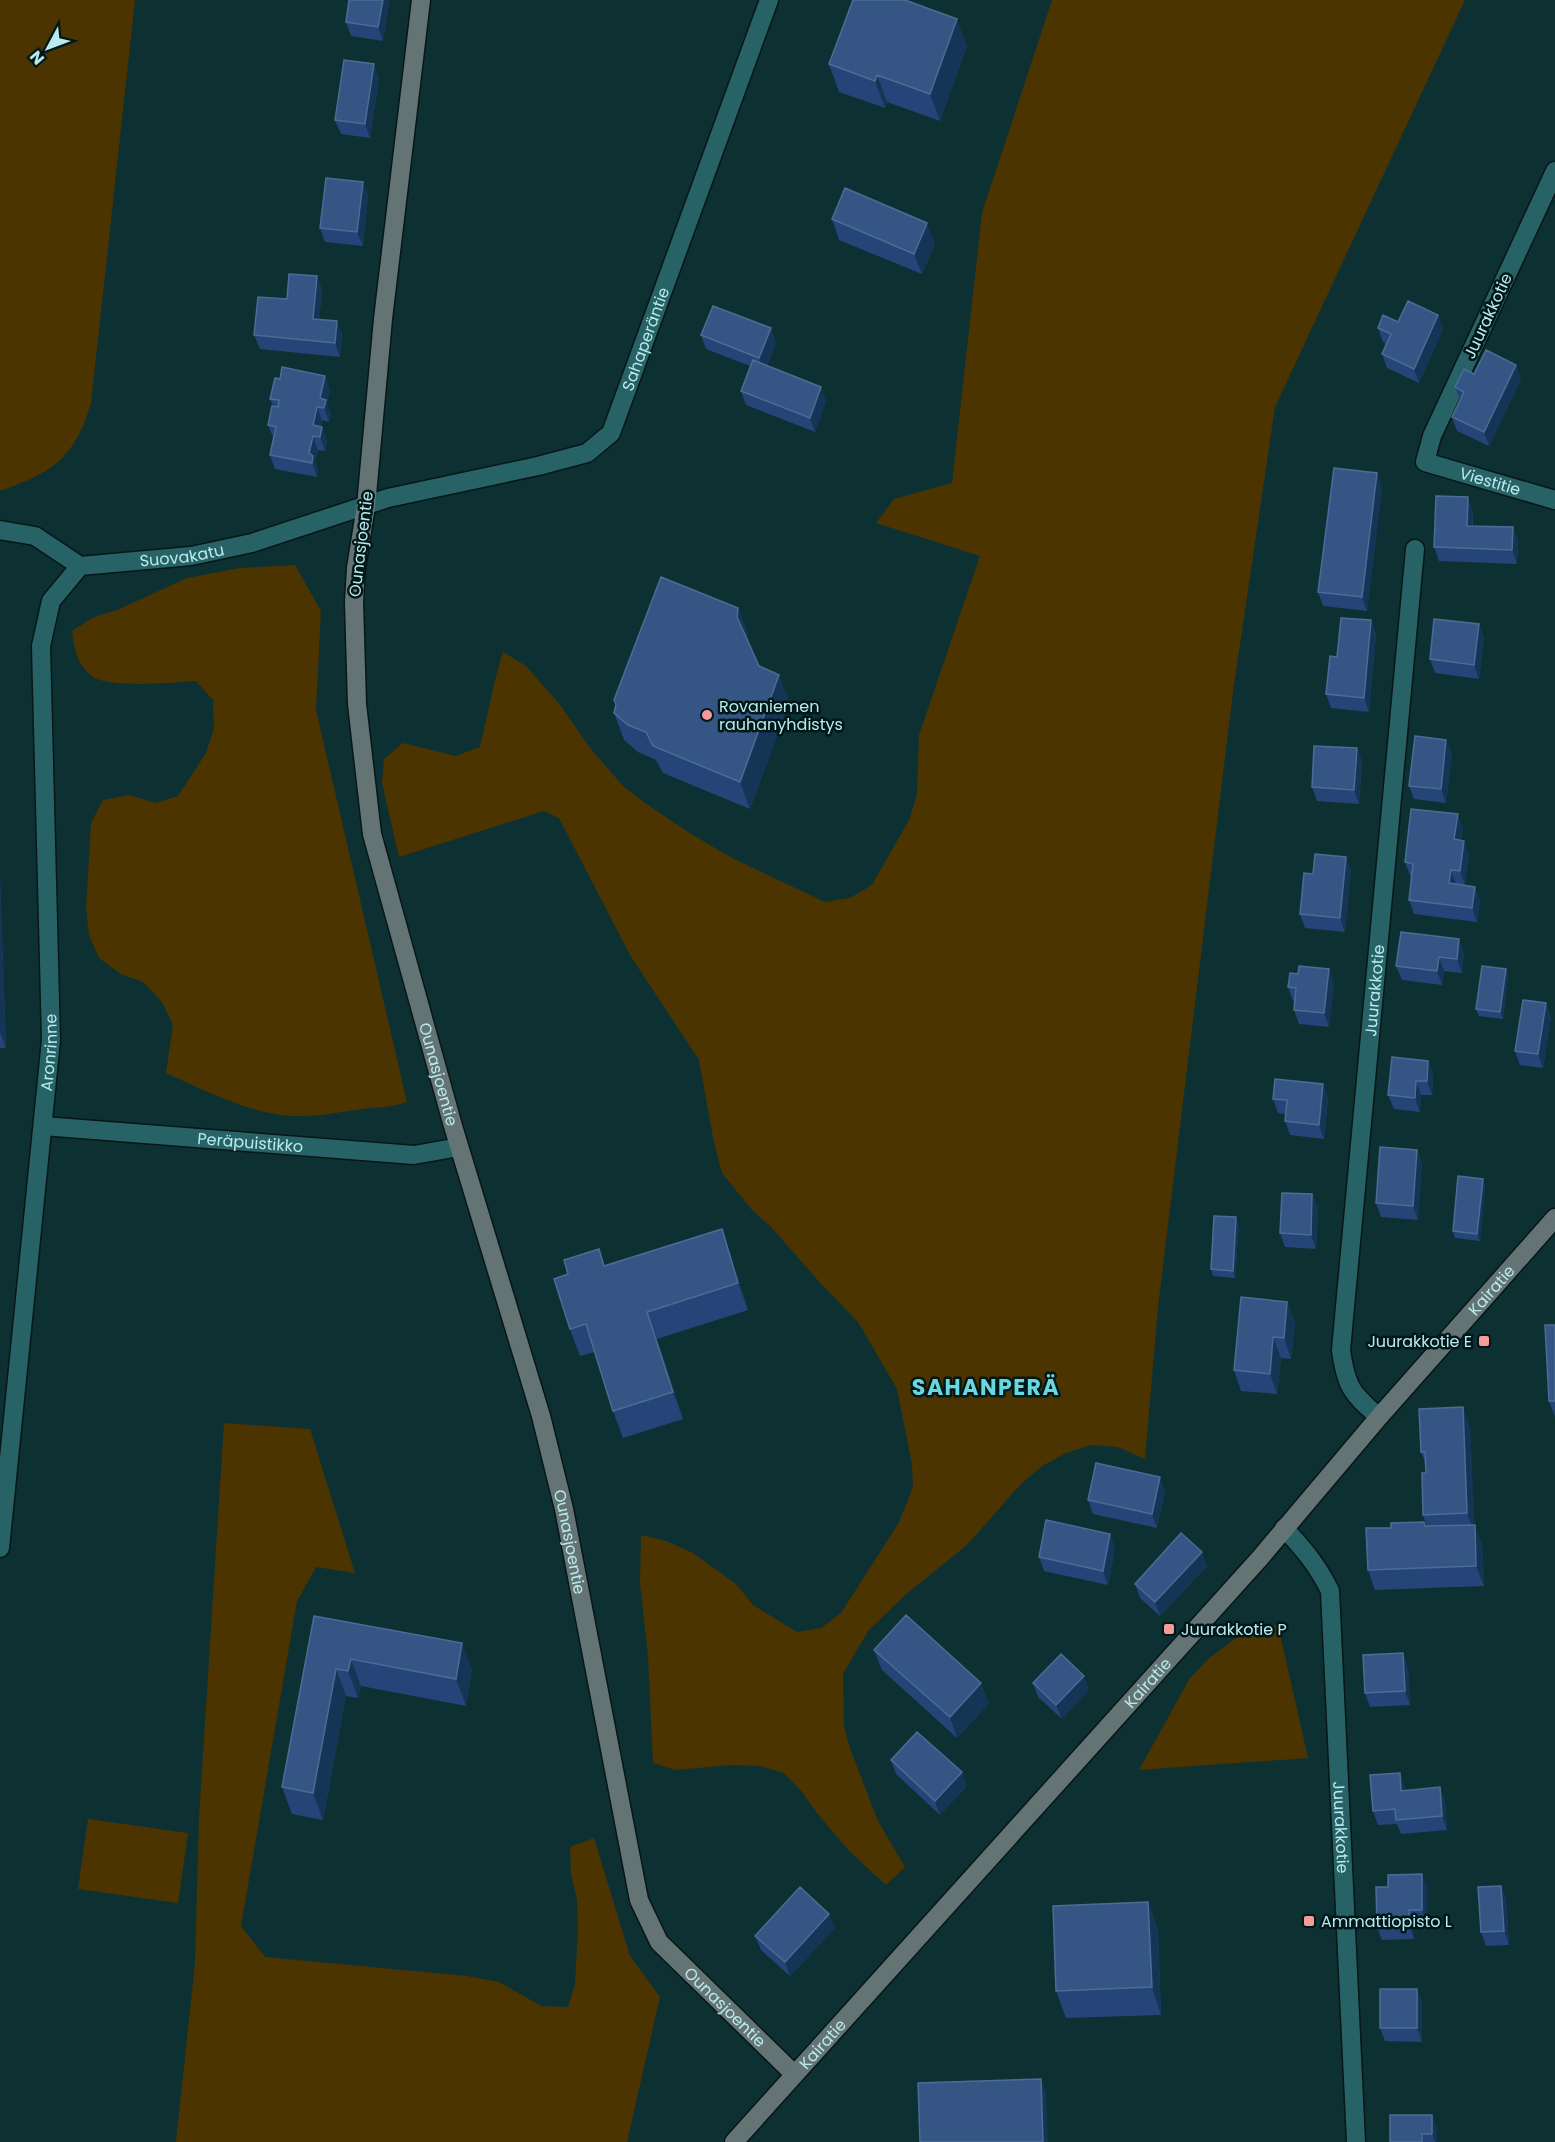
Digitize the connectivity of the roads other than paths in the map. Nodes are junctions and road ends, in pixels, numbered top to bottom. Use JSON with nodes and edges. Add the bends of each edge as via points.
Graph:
{"nodes":[{"id":1,"x":421,"y":0,"type":"edge"},
{"id":2,"x":769,"y":0,"type":"edge"},
{"id":3,"x":1555,"y":171,"type":"edge"},
{"id":4,"x":1425,"y":462,"type":"joint"},
{"id":5,"x":1555,"y":500,"type":"edge"},
{"id":6,"x":366,"y":506,"type":"junction"},
{"id":7,"x":0,"y":530,"type":"edge"},
{"id":8,"x":1415,"y":549,"type":"dead end"},
{"id":9,"x":80,"y":566,"type":"junction"},
{"id":10,"x":43,"y":1126,"type":"junction"},
{"id":11,"x":459,"y":1147,"type":"junction"},
{"id":12,"x":1555,"y":1218,"type":"edge"},
{"id":13,"x":1379,"y":1417,"type":"junction"},
{"id":14,"x":1284,"y":1528,"type":"junction"},
{"id":15,"x":0,"y":1548,"type":"edge"},
{"id":16,"x":794,"y":2074,"type":"junction"},
{"id":17,"x":734,"y":2142,"type":"edge"},
{"id":18,"x":1356,"y":2142,"type":"edge"}],
"edges":[{"from":1,"to":6,"type":"street","name":"Ounasjoentie","via":[[383,320]]},
{"from":2,"to":6,"type":"street","name":"Sahaperäntie","via":[[611,433],[587,453]]},
{"from":3,"to":4,"type":"street","name":"Juurakkotie","via":[[1432,436]]},
{"from":4,"to":5,"type":"street","name":"Viestitie"},
{"from":6,"to":9,"type":"street","name":"Suovakatu","via":[[252,543],[191,556]]},
{"from":6,"to":11,"type":"street","name":"Ounasjoentie","via":[[354,602],[357,704],[372,834]]},
{"from":7,"to":9,"type":"street","via":[[35,536]]},
{"from":8,"to":13,"type":"street","name":"Juurakkotie","via":[[1341,1350],[1345,1377],[1357,1398]]},
{"from":9,"to":10,"type":"street","name":"Aronrinne","via":[[51,601],[41,646],[51,1040]]},
{"from":10,"to":11,"type":"street","name":"Peräpuistikko","via":[[414,1155]]},
{"from":10,"to":15,"type":"street","name":"Aronrinne"},
{"from":11,"to":16,"type":"street","name":"Ounasjoentie","via":[[541,1416],[564,1509],[639,1900],[658,1942]]},
{"from":12,"to":13,"type":"street","name":"Kairatie"},
{"from":13,"to":14,"type":"street","name":"Kairatie"},
{"from":14,"to":16,"type":"street","name":"Kairatie"},
{"from":14,"to":18,"type":"street","name":"Juurakkotie","via":[[1309,1554],[1330,1592]]},
{"from":16,"to":17,"type":"street","name":"Kairatie"}]}
